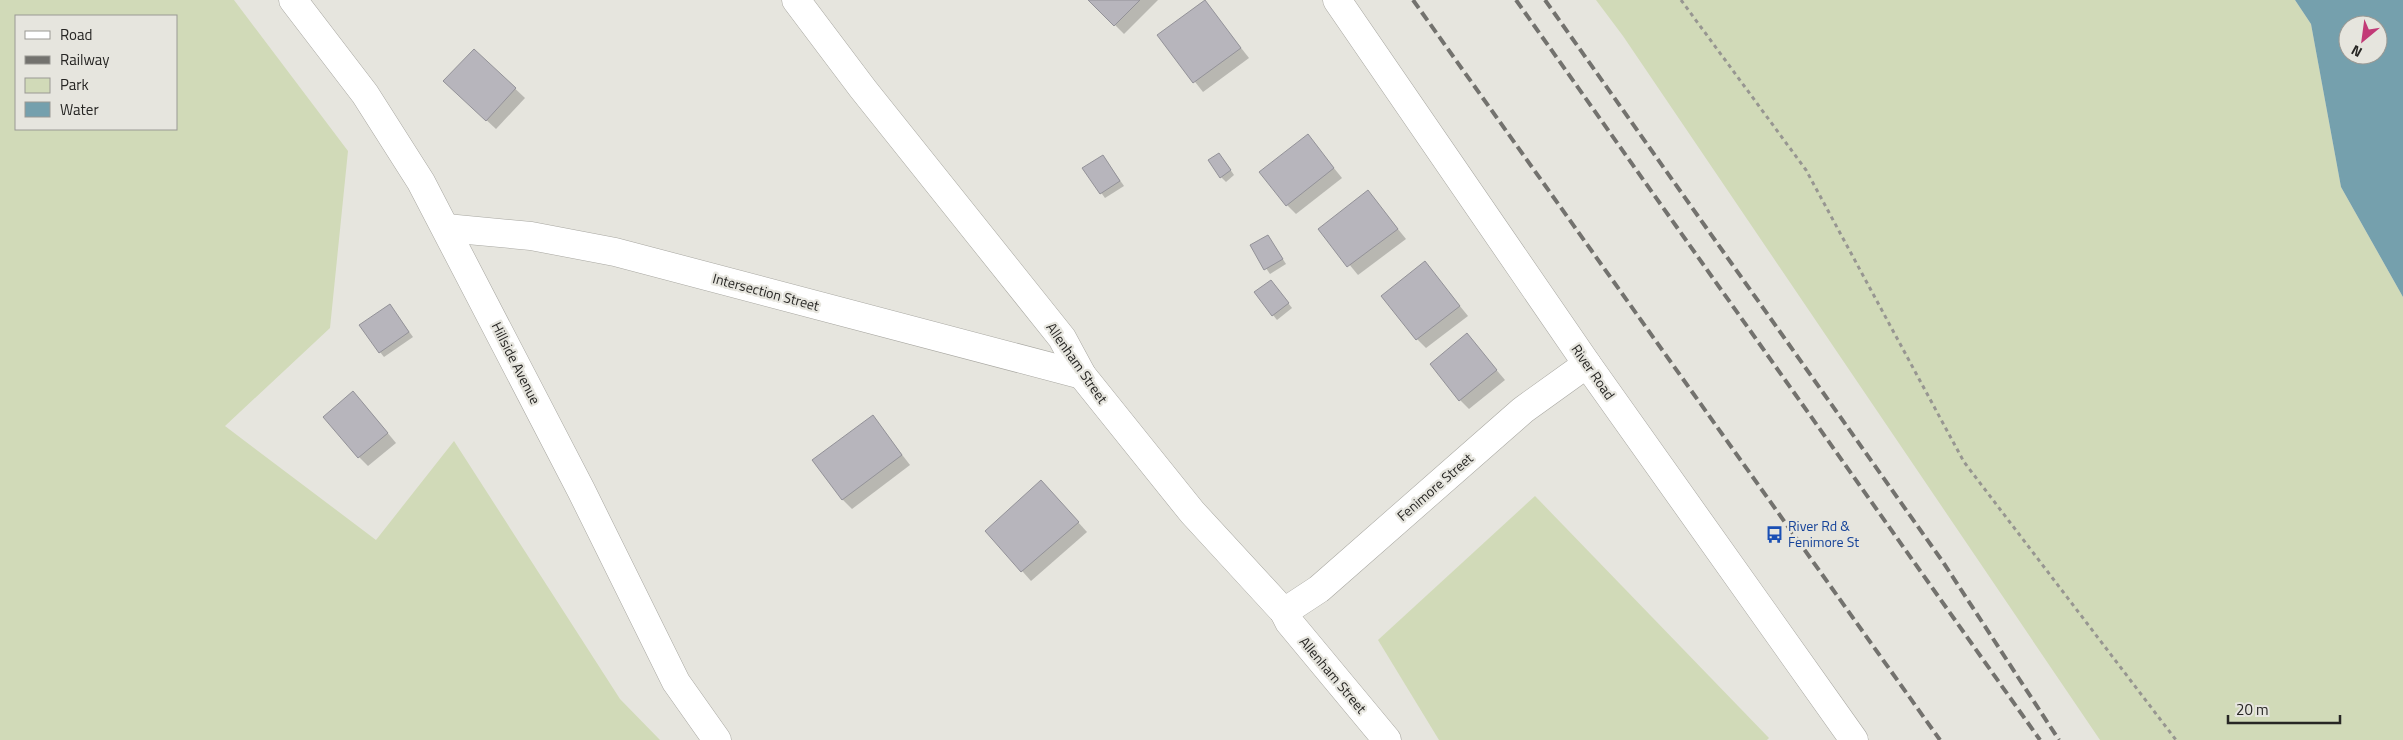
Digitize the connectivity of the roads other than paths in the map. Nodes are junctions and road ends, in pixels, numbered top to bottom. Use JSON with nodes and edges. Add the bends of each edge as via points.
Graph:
{"nodes":[{"id":1,"x":293,"y":0,"type":"edge"},
{"id":2,"x":796,"y":0,"type":"edge"},
{"id":3,"x":1337,"y":0,"type":"edge"},
{"id":4,"x":446,"y":228,"type":"junction"},
{"id":5,"x":1587,"y":364,"type":"junction"},
{"id":6,"x":1082,"y":375,"type":"junction"},
{"id":7,"x":1284,"y":612,"type":"junction"},
{"id":8,"x":717,"y":740,"type":"edge"},
{"id":9,"x":1387,"y":740,"type":"edge"},
{"id":10,"x":1854,"y":740,"type":"edge"}],
"edges":[{"from":1,"to":4,"type":"street","name":"Hillside Avenue","via":[[365,94]]},
{"from":2,"to":6,"type":"street","name":"Allenham Street","via":[[1062,338]]},
{"from":3,"to":5,"type":"street","name":"River Road"},
{"from":4,"to":6,"type":"street","name":"Intersection Street","via":[[531,236],[615,252]]},
{"from":4,"to":8,"type":"street","name":"Hillside Avenue","via":[[676,682]]},
{"from":5,"to":7,"type":"street","name":"Fenimore Street","via":[[1523,410],[1319,589]]},
{"from":5,"to":10,"type":"street","name":"River Road"},
{"from":6,"to":7,"type":"street","name":"Allenham Street","via":[[1192,512]]},
{"from":7,"to":9,"type":"street","name":"Allenham Street"}]}
